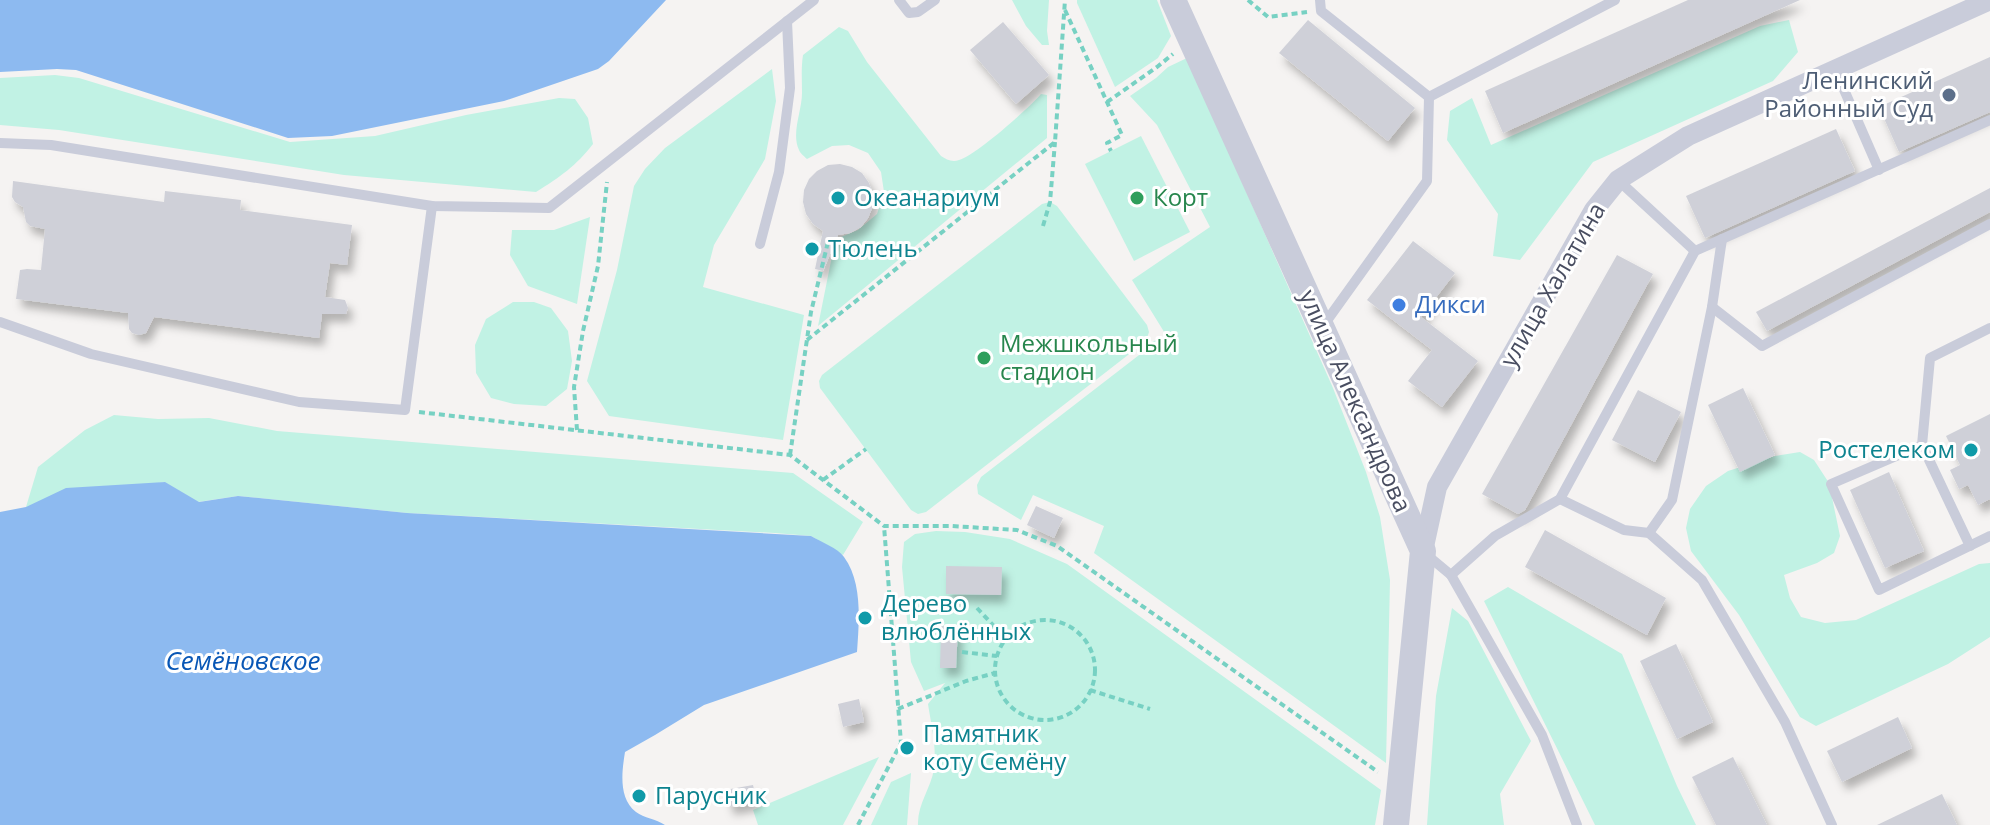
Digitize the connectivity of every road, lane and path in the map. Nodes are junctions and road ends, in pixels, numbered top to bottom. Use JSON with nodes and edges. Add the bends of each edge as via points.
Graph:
{"nodes":[{"id":1,"x":814,"y":0,"type":"edge"},
{"id":2,"x":899,"y":0,"type":"edge"},
{"id":3,"x":935,"y":0,"type":"edge"},
{"id":4,"x":1065,"y":0,"type":"edge"},
{"id":5,"x":1173,"y":0,"type":"edge"},
{"id":6,"x":1248,"y":0,"type":"edge"},
{"id":7,"x":1615,"y":0,"type":"edge"},
{"id":8,"x":1990,"y":0,"type":"edge"},
{"id":9,"x":1320,"y":5,"type":"edge"},
{"id":10,"x":1064,"y":7,"type":"junction"},
{"id":11,"x":787,"y":21,"type":"junction"},
{"id":12,"x":1193,"y":44,"type":"junction"},
{"id":13,"x":1835,"y":69,"type":"junction"},
{"id":14,"x":1429,"y":97,"type":"junction"},
{"id":15,"x":1107,"y":102,"type":"junction"},
{"id":16,"x":1990,"y":120,"type":"edge"},
{"id":17,"x":1055,"y":142,"type":"junction"},
{"id":18,"x":0,"y":143,"type":"edge"},
{"id":19,"x":1111,"y":151,"type":"dead end"},
{"id":20,"x":610,"y":160,"type":"junction"},
{"id":21,"x":1879,"y":170,"type":"junction"},
{"id":22,"x":1618,"y":180,"type":"junction"},
{"id":23,"x":432,"y":206,"type":"junction"},
{"id":24,"x":1990,"y":224,"type":"edge"},
{"id":25,"x":1043,"y":226,"type":"dead end"},
{"id":26,"x":1722,"y":239,"type":"junction"},
{"id":27,"x":828,"y":242,"type":"dead end"},
{"id":28,"x":760,"y":244,"type":"dead end"},
{"id":29,"x":1695,"y":251,"type":"junction"},
{"id":30,"x":1712,"y":307,"type":"junction"},
{"id":31,"x":0,"y":322,"type":"edge"},
{"id":32,"x":1322,"y":328,"type":"junction"},
{"id":33,"x":1990,"y":328,"type":"edge"},
{"id":34,"x":807,"y":340,"type":"junction"},
{"id":35,"x":405,"y":410,"type":"junction"},
{"id":36,"x":577,"y":430,"type":"junction"},
{"id":37,"x":1922,"y":445,"type":"junction"},
{"id":38,"x":866,"y":449,"type":"dead end"},
{"id":39,"x":790,"y":455,"type":"junction"},
{"id":40,"x":823,"y":480,"type":"junction"},
{"id":41,"x":1560,"y":499,"type":"junction"},
{"id":42,"x":884,"y":526,"type":"junction"},
{"id":43,"x":1649,"y":533,"type":"junction"},
{"id":44,"x":1990,"y":536,"type":"edge"},
{"id":45,"x":1970,"y":546,"type":"junction"},
{"id":46,"x":1423,"y":551,"type":"junction"},
{"id":47,"x":1451,"y":575,"type":"junction"},
{"id":48,"x":977,"y":608,"type":"dead end"},
{"id":49,"x":1006,"y":639,"type":"junction"},
{"id":50,"x":962,"y":652,"type":"dead end"},
{"id":51,"x":997,"y":656,"type":"junction"},
{"id":52,"x":995,"y":673,"type":"junction"},
{"id":53,"x":1090,"y":690,"type":"junction"},
{"id":54,"x":898,"y":709,"type":"junction"},
{"id":55,"x":1150,"y":709,"type":"dead end"},
{"id":56,"x":1386,"y":778,"type":"dead end"},
{"id":57,"x":858,"y":825,"type":"edge"},
{"id":58,"x":1396,"y":825,"type":"edge"},
{"id":59,"x":1577,"y":825,"type":"edge"},
{"id":60,"x":1832,"y":825,"type":"edge"}],
"edges":[{"from":1,"to":11,"type":"lane"},
{"from":2,"to":3,"type":"lane","via":[[909,13]]},
{"from":4,"to":10,"type":"path"},
{"from":5,"to":12,"type":"street","name":"улица Александрова"},
{"from":6,"to":9,"type":"path","via":[[1268,17]]},
{"from":7,"to":14,"type":"lane"},
{"from":8,"to":13,"type":"street","name":"улица Халатина"},
{"from":9,"to":14,"type":"lane"},
{"from":10,"to":15,"type":"path"},
{"from":10,"to":17,"type":"path"},
{"from":11,"to":20,"type":"lane"},
{"from":11,"to":28,"type":"lane","via":[[790,88],[779,172]]},
{"from":12,"to":15,"type":"path"},
{"from":12,"to":32,"type":"street","name":"улица Александрова"},
{"from":13,"to":21,"type":"lane"},
{"from":13,"to":22,"type":"street","name":"улица Халатина","via":[[1688,136]]},
{"from":14,"to":32,"type":"lane","via":[[1427,181]]},
{"from":15,"to":19,"type":"path","via":[[1122,135],[1107,143]]},
{"from":16,"to":21,"type":"lane"},
{"from":17,"to":25,"type":"path"},
{"from":17,"to":34,"type":"path"},
{"from":18,"to":23,"type":"lane","via":[[51,145]]},
{"from":20,"to":23,"type":"lane","via":[[549,208]]},
{"from":20,"to":36,"type":"path","via":[[598,266],[574,387]]},
{"from":21,"to":26,"type":"lane"},
{"from":22,"to":29,"type":"lane"},
{"from":22,"to":46,"type":"street","name":"улица Халатина","via":[[1594,210],[1437,487]]},
{"from":23,"to":35,"type":"lane"},
{"from":24,"to":30,"type":"lane","via":[[1762,346]]},
{"from":26,"to":29,"type":"lane"},
{"from":26,"to":30,"type":"lane"},
{"from":27,"to":34,"type":"path"},
{"from":29,"to":41,"type":"lane"},
{"from":30,"to":43,"type":"lane","via":[[1672,500]]},
{"from":31,"to":35,"type":"lane","via":[[91,354],[299,402]]},
{"from":32,"to":46,"type":"street","name":"улица Александрова"},
{"from":33,"to":37,"type":"lane","via":[[1930,358]]},
{"from":34,"to":39,"type":"path"},
{"from":35,"to":36,"type":"path"},
{"from":36,"to":39,"type":"path"},
{"from":37,"to":45,"type":"lane"},
{"from":37,"to":45,"type":"lane","via":[[1831,484],[1879,590]]},
{"from":38,"to":40,"type":"path"},
{"from":39,"to":40,"type":"path"},
{"from":40,"to":42,"type":"path"},
{"from":41,"to":43,"type":"lane","via":[[1624,530]]},
{"from":41,"to":47,"type":"lane","via":[[1495,536]]},
{"from":42,"to":54,"type":"path"},
{"from":42,"to":56,"type":"path","via":[[1017,530],[1057,546]]},
{"from":43,"to":60,"type":"lane","via":[[1702,580],[1785,722]]},
{"from":44,"to":45,"type":"lane"},
{"from":46,"to":47,"type":"lane"},
{"from":46,"to":58,"type":"street","name":"улица Александрова"},
{"from":47,"to":59,"type":"lane","via":[[1542,735]]},
{"from":48,"to":49,"type":"path"},
{"from":49,"to":51,"type":"path"},
{"from":49,"to":53,"type":"path","via":[[1041,620],[1075,630],[1093,660]]},
{"from":50,"to":51,"type":"path"},
{"from":51,"to":52,"type":"path"},
{"from":52,"to":53,"type":"path","via":[[1006,701],[1037,719],[1071,712]]},
{"from":52,"to":54,"type":"path"},
{"from":53,"to":55,"type":"path"},
{"from":54,"to":57,"type":"path","via":[[901,743]]}]}
